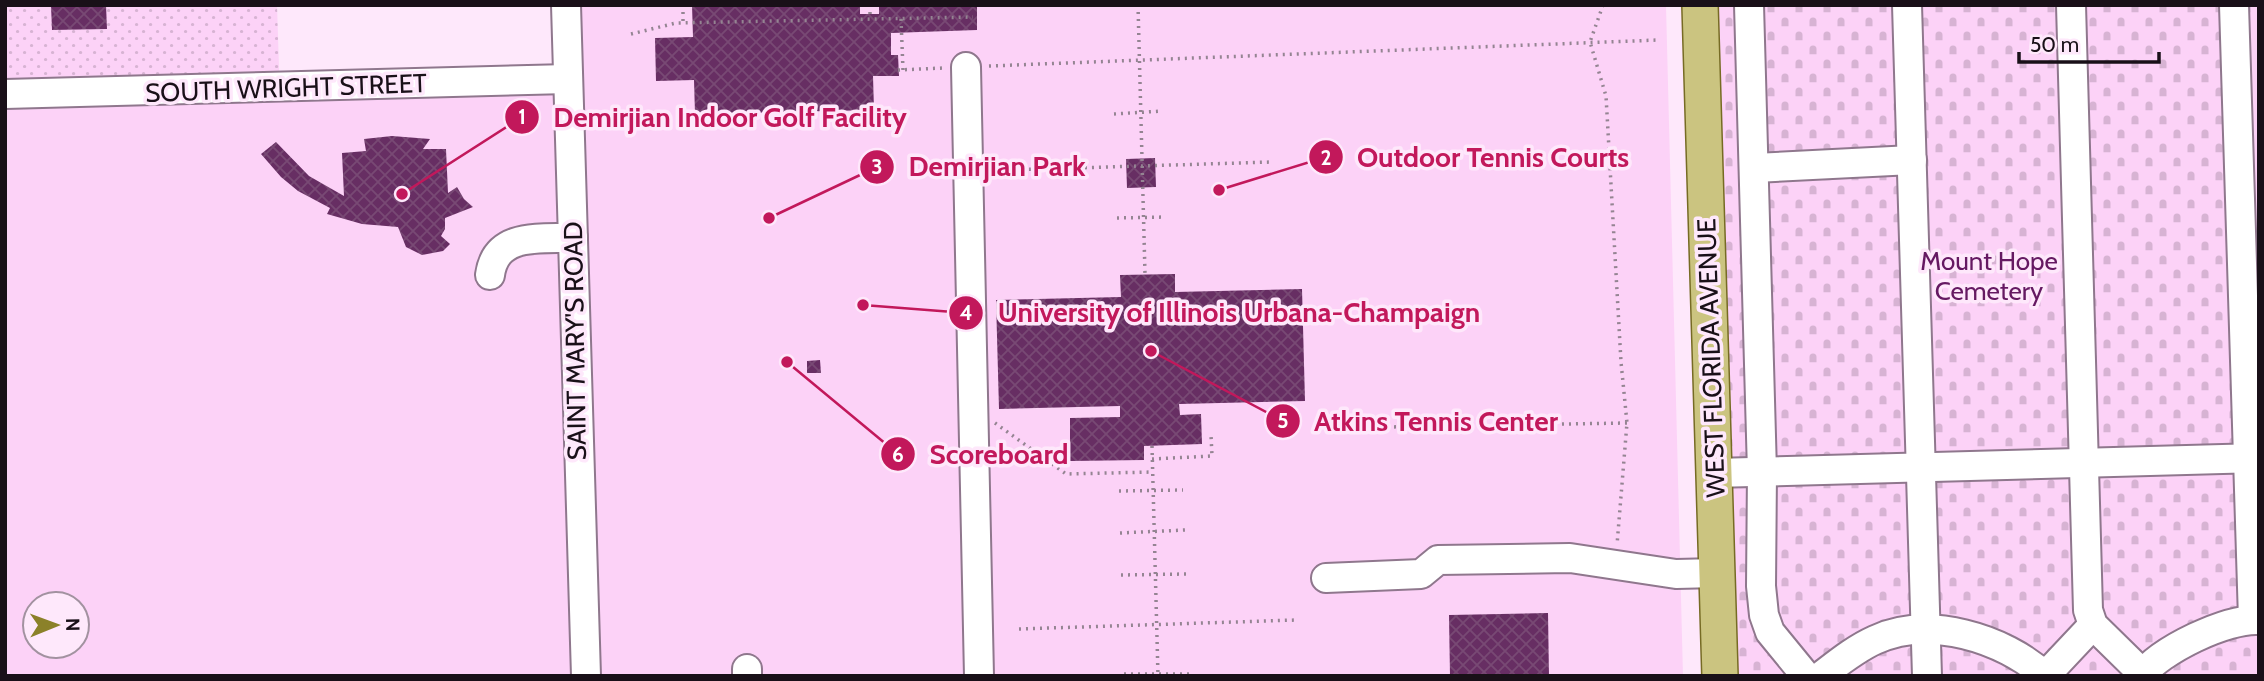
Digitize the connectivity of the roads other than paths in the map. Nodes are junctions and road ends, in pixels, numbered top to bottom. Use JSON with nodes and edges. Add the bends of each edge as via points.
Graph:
{"nodes":[{"id":1,"x":566,"y":5,"type":"edge"},
{"id":2,"x":1680,"y":5,"type":"edge"},
{"id":3,"x":1700,"y":5,"type":"edge"},
{"id":4,"x":1749,"y":5,"type":"edge"},
{"id":5,"x":1908,"y":5,"type":"edge"},
{"id":6,"x":2071,"y":5,"type":"edge"},
{"id":7,"x":2234,"y":5,"type":"edge"},
{"id":8,"x":1680,"y":41,"type":"junction"},
{"id":9,"x":966,"y":67,"type":"road end"},
{"id":10,"x":568,"y":79,"type":"junction"},
{"id":11,"x":5,"y":94,"type":"edge"},
{"id":12,"x":1912,"y":160,"type":"junction"},
{"id":13,"x":1755,"y":167,"type":"junction"},
{"id":14,"x":573,"y":238,"type":"junction"},
{"id":15,"x":490,"y":275,"type":"dead end"},
{"id":16,"x":2251,"y":312,"type":"edge"},
{"id":17,"x":2254,"y":458,"type":"edge"},
{"id":18,"x":2084,"y":463,"type":"junction"},
{"id":19,"x":1919,"y":468,"type":"junction"},
{"id":20,"x":1762,"y":472,"type":"junction"},
{"id":21,"x":1714,"y":473,"type":"junction"},
{"id":22,"x":1705,"y":573,"type":"junction"},
{"id":23,"x":1326,"y":578,"type":"dead end"},
{"id":24,"x":2256,"y":620,"type":"edge"},
{"id":25,"x":2093,"y":625,"type":"junction"},
{"id":26,"x":1925,"y":629,"type":"junction"},
{"id":27,"x":2143,"y":675,"type":"edge"},
{"id":28,"x":586,"y":676,"type":"edge"},
{"id":29,"x":979,"y":676,"type":"edge"},
{"id":30,"x":1696,"y":676,"type":"edge"},
{"id":31,"x":1720,"y":676,"type":"edge"},
{"id":32,"x":1806,"y":676,"type":"edge"},
{"id":33,"x":1821,"y":676,"type":"edge"},
{"id":34,"x":1927,"y":676,"type":"edge"}],
"edges":[{"from":1,"to":10,"type":"street","name":"SAINT MARY'S ROAD"},
{"from":2,"to":8,"type":"main road"},
{"from":3,"to":8,"type":"main road"},
{"from":4,"to":13,"type":"street"},
{"from":5,"to":12,"type":"street"},
{"from":6,"to":18,"type":"street"},
{"from":7,"to":16,"type":"street"},
{"from":8,"to":21,"type":"main road","name":"WEST FLORIDA AVENUE"},
{"from":8,"to":22,"type":"main road","name":"WEST FLORIDA AVENUE"},
{"from":9,"to":29,"type":"street"},
{"from":10,"to":11,"type":"street","name":"SOUTH WRIGHT STREET"},
{"from":10,"to":14,"type":"street","name":"SAINT MARY'S ROAD"},
{"from":12,"to":13,"type":"street"},
{"from":12,"to":19,"type":"street"},
{"from":13,"to":20,"type":"street"},
{"from":14,"to":15,"type":"street","via":[[519,239],[503,247],[491,263]]},
{"from":14,"to":28,"type":"street","name":"SAINT MARY'S ROAD"},
{"from":16,"to":17,"type":"street"},
{"from":17,"to":18,"type":"street"},
{"from":17,"to":24,"type":"street"},
{"from":18,"to":19,"type":"street"},
{"from":18,"to":25,"type":"street","via":[[2088,610]]},
{"from":19,"to":20,"type":"street"},
{"from":19,"to":26,"type":"street"},
{"from":20,"to":21,"type":"street"},
{"from":20,"to":32,"type":"street","via":[[1764,614],[1770,632]]},
{"from":21,"to":22,"type":"main road","name":"WEST FLORIDA AVENUE"},
{"from":22,"to":23,"type":"street","via":[[1570,558],[1438,560],[1421,574]]},
{"from":22,"to":30,"type":"main road","name":"WEST FLORIDA AVENUE"},
{"from":22,"to":31,"type":"main road","name":"WEST FLORIDA AVENUE"},
{"from":24,"to":27,"type":"street","via":[[2189,641]]},
{"from":25,"to":26,"type":"street","via":[[2045,676],[2010,650]]},
{"from":25,"to":27,"type":"street"},
{"from":26,"to":33,"type":"street","via":[[1876,639]]},
{"from":26,"to":34,"type":"street"}]}
